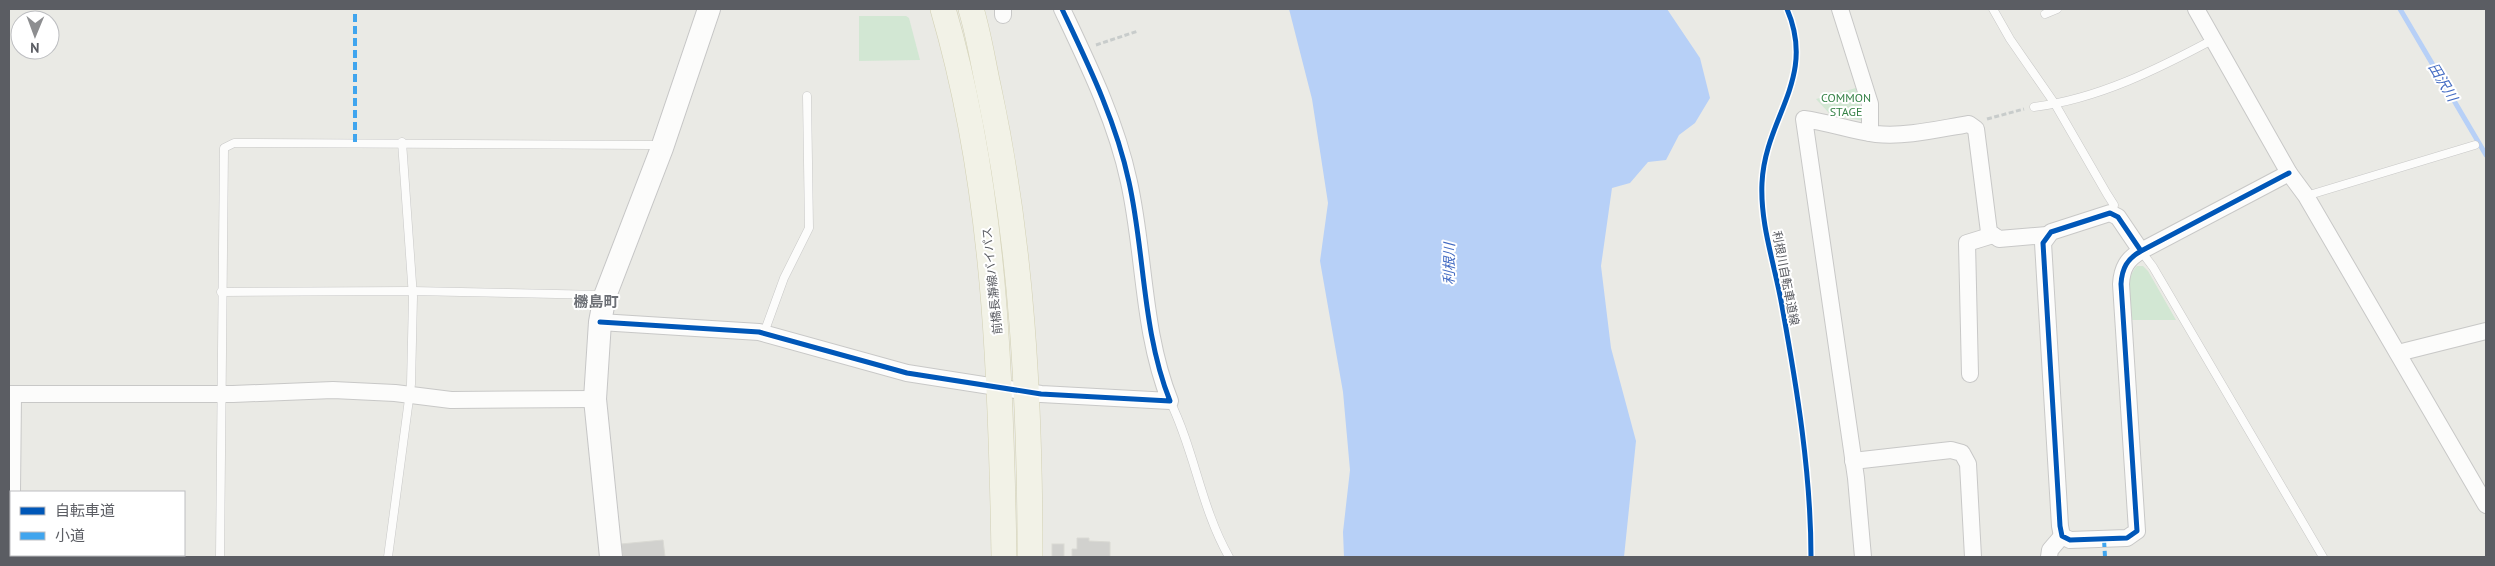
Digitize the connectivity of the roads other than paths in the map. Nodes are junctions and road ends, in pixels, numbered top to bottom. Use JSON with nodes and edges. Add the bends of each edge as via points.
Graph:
{"nodes":[{"id":1,"x":709,"y":9,"type":"edge"},
{"id":2,"x":943,"y":9,"type":"edge"},
{"id":3,"x":971,"y":9,"type":"edge"},
{"id":4,"x":1062,"y":9,"type":"edge"},
{"id":5,"x":1840,"y":9,"type":"edge"},
{"id":6,"x":1993,"y":9,"type":"edge"},
{"id":7,"x":2057,"y":9,"type":"edge"},
{"id":8,"x":2196,"y":9,"type":"edge"},
{"id":9,"x":2045,"y":14,"type":"dead end"},
{"id":10,"x":2214,"y":39,"type":"junction"},
{"id":11,"x":807,"y":96,"type":"dead end"},
{"id":12,"x":2055,"y":104,"type":"junction"},
{"id":13,"x":2034,"y":107,"type":"road end"},
{"id":14,"x":1870,"y":133,"type":"junction"},
{"id":15,"x":402,"y":142,"type":"junction"},
{"id":16,"x":2475,"y":145,"type":"dead end"},
{"id":17,"x":662,"y":148,"type":"junction"},
{"id":18,"x":2289,"y":174,"type":"junction"},
{"id":19,"x":2306,"y":196,"type":"junction"},
{"id":20,"x":2112,"y":214,"type":"junction"},
{"id":21,"x":1993,"y":235,"type":"junction"},
{"id":22,"x":2047,"y":235,"type":"junction"},
{"id":23,"x":2141,"y":251,"type":"junction"},
{"id":24,"x":412,"y":291,"type":"junction"},
{"id":25,"x":221,"y":292,"type":"junction"},
{"id":26,"x":605,"y":296,"type":"junction"},
{"id":27,"x":600,"y":322,"type":"junction"},
{"id":28,"x":2486,"y":331,"type":"edge"},
{"id":29,"x":764,"y":333,"type":"junction"},
{"id":30,"x":2398,"y":353,"type":"junction"},
{"id":31,"x":1970,"y":374,"type":"dead end"},
{"id":32,"x":1001,"y":387,"type":"junction"},
{"id":33,"x":1028,"y":392,"type":"junction"},
{"id":34,"x":11,"y":394,"type":"edge"},
{"id":35,"x":221,"y":394,"type":"junction"},
{"id":36,"x":410,"y":396,"type":"junction"},
{"id":37,"x":595,"y":399,"type":"junction"},
{"id":38,"x":1170,"y":401,"type":"junction"},
{"id":39,"x":1854,"y":460,"type":"junction"},
{"id":40,"x":12,"y":491,"type":"edge"},
{"id":41,"x":2486,"y":506,"type":"edge"},
{"id":42,"x":2062,"y":536,"type":"junction"},
{"id":43,"x":220,"y":557,"type":"edge"},
{"id":44,"x":388,"y":557,"type":"edge"},
{"id":45,"x":611,"y":557,"type":"edge"},
{"id":46,"x":1004,"y":557,"type":"edge"},
{"id":47,"x":1030,"y":557,"type":"edge"},
{"id":48,"x":1229,"y":557,"type":"edge"},
{"id":49,"x":1863,"y":557,"type":"edge"},
{"id":50,"x":1973,"y":557,"type":"edge"},
{"id":51,"x":2049,"y":557,"type":"edge"},
{"id":52,"x":2323,"y":557,"type":"edge"}],
"edges":[{"from":1,"to":17,"type":"street"},
{"from":2,"to":32,"type":"main road","name":"前橋長瀞線バイパス","via":[[971,130],[983,201],[994,286]]},
{"from":3,"to":33,"type":"main road","via":[[1009,199]]},
{"from":4,"to":38,"type":"street","via":[[1101,95],[1125,163],[1137,224],[1150,329],[1156,360]]},
{"from":5,"to":14,"type":"street","via":[[1870,104]]},
{"from":6,"to":12,"type":"lane"},
{"from":7,"to":9,"type":"lane"},
{"from":8,"to":10,"type":"street"},
{"from":10,"to":12,"type":"lane","via":[[2114,86]]},
{"from":10,"to":18,"type":"street"},
{"from":11,"to":29,"type":"lane","via":[[809,228],[784,278]]},
{"from":12,"to":13,"type":"lane"},
{"from":12,"to":20,"type":"lane","via":[[2114,205]]},
{"from":14,"to":21,"type":"street","via":[[1904,135],[1968,124],[1976,129],[1989,232]]},
{"from":14,"to":39,"type":"street","via":[[1804,119]]},
{"from":15,"to":17,"type":"lane","via":[[652,145]]},
{"from":15,"to":24,"type":"lane"},
{"from":15,"to":25,"type":"lane","via":[[229,144],[224,148]]},
{"from":16,"to":19,"type":"lane"},
{"from":17,"to":26,"type":"street"},
{"from":18,"to":19,"type":"street"},
{"from":18,"to":23,"type":"street"},
{"from":19,"to":30,"type":"street"},
{"from":20,"to":22,"type":"street","via":[[2104,213]]},
{"from":20,"to":23,"type":"street","via":[[2118,217]]},
{"from":21,"to":22,"type":"street","via":[[1999,239]]},
{"from":21,"to":31,"type":"street","via":[[1967,243]]},
{"from":22,"to":42,"type":"street","via":[[2043,243]]},
{"from":23,"to":42,"type":"street","via":[[2132,256],[2122,269],[2121,284],[2137,531],[2132,536],[2119,538],[2074,541]]},
{"from":23,"to":52,"type":"lane"},
{"from":24,"to":25,"type":"lane"},
{"from":24,"to":26,"type":"lane"},
{"from":24,"to":36,"type":"lane"},
{"from":25,"to":35,"type":"lane"},
{"from":26,"to":27,"type":"street"},
{"from":27,"to":29,"type":"street"},
{"from":27,"to":37,"type":"street"},
{"from":28,"to":30,"type":"street"},
{"from":29,"to":32,"type":"street","via":[[907,373]]},
{"from":30,"to":41,"type":"street"},
{"from":32,"to":33,"type":"street"},
{"from":32,"to":46,"type":"main road","name":"前橋長瀞線バイパス"},
{"from":33,"to":38,"type":"street"},
{"from":33,"to":47,"type":"main road"},
{"from":34,"to":35,"type":"street"},
{"from":34,"to":40,"type":"street"},
{"from":35,"to":36,"type":"street","via":[[333,390]]},
{"from":35,"to":43,"type":"lane"},
{"from":36,"to":37,"type":"street","via":[[474,401]]},
{"from":36,"to":44,"type":"lane"},
{"from":37,"to":45,"type":"street"},
{"from":38,"to":48,"type":"lane","via":[[1190,447],[1210,518]]},
{"from":39,"to":49,"type":"street"},
{"from":39,"to":50,"type":"street","via":[[1951,450],[1962,453],[1968,464]]},
{"from":42,"to":51,"type":"street","via":[[2050,550]]}]}
